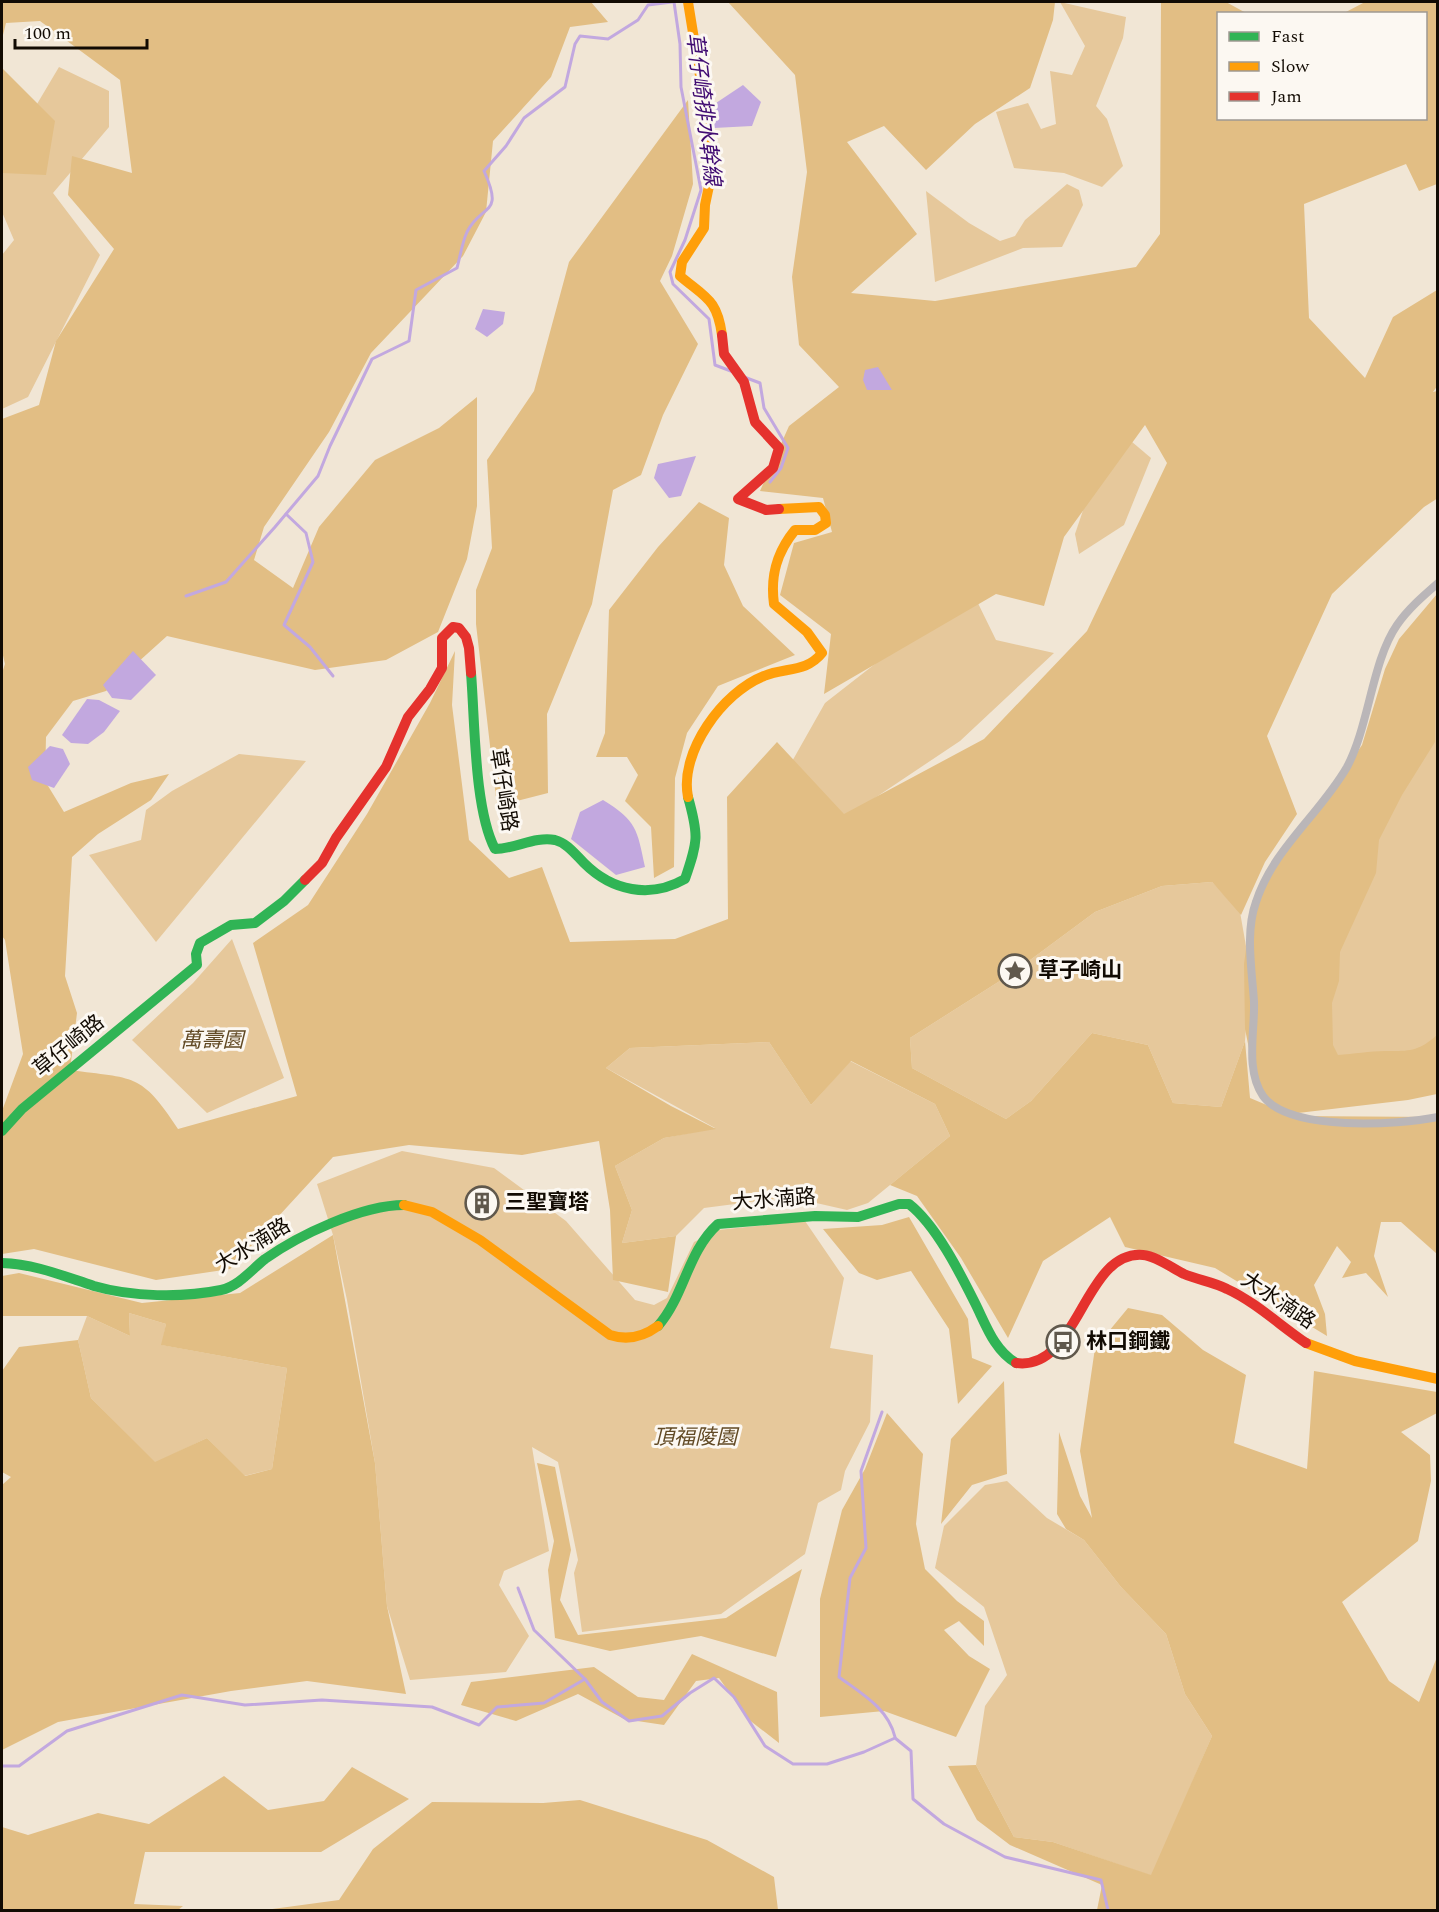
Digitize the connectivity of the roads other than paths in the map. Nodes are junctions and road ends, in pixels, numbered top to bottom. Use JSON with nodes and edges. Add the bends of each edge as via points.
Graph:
{"nodes":[{"id":1,"x":688,"y":2,"type":"edge"},
{"id":2,"x":1437,"y":583,"type":"edge"},
{"id":3,"x":1437,"y":1117,"type":"edge"},
{"id":4,"x":2,"y":1131,"type":"edge"},
{"id":5,"x":2,"y":1263,"type":"edge"},
{"id":6,"x":1437,"y":1379,"type":"edge"}],
"edges":[{"from":1,"to":4,"type":"street","name":"草仔崎路","via":[[714,162],[704,228],[682,261],[680,276],[714,304],[719,313],[724,354],[744,382],[755,422],[779,448],[773,468],[738,499],[766,510],[819,507],[825,515],[826,523],[814,530],[795,530],[784,542],[772,581],[774,604],[817,641],[822,653],[817,663],[781,669],[758,678],[718,714],[697,742],[687,766],[687,796],[697,839],[685,879],[661,892],[642,892],[602,878],[555,840],[495,849],[482,809],[469,648],[466,637],[453,627],[442,638],[442,668],[397,738],[386,767],[310,877],[255,923],[231,925],[200,943],[197,965],[22,1109]]},
{"from":2,"to":3,"type":"street","via":[[1412,607],[1388,641],[1347,766],[1289,842],[1262,888],[1252,919],[1251,943],[1255,1074],[1263,1095],[1279,1110],[1300,1118],[1408,1123]]},
{"from":5,"to":6,"type":"street","name":"大水湳路","via":[[34,1267],[128,1292],[220,1290],[241,1281],[296,1239],[353,1218],[408,1205],[428,1209],[464,1230],[603,1332],[633,1338],[648,1335],[660,1325],[676,1300],[698,1246],[718,1224],[815,1216],[858,1217],[909,1204],[923,1216],[1000,1352],[1017,1363],[1040,1360],[1055,1347],[1113,1263],[1128,1256],[1144,1255],[1228,1289],[1310,1346],[1355,1361]]}]}
